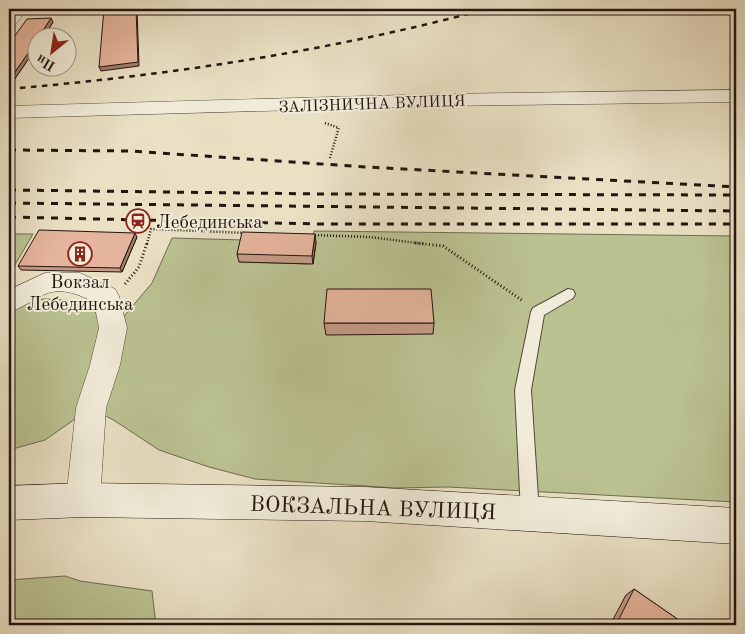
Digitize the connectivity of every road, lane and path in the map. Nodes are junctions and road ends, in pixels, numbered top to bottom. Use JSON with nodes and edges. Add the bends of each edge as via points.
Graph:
{"nodes":[{"id":1,"x":20,"y":9,"type":"edge"},
{"id":2,"x":9,"y":22,"type":"edge"},
{"id":3,"x":736,"y":96,"type":"edge"},
{"id":4,"x":346,"y":103,"type":"junction"},
{"id":5,"x":9,"y":112,"type":"edge"},
{"id":6,"x":330,"y":158,"type":"dead end"},
{"id":7,"x":246,"y":233,"type":"edge"},
{"id":8,"x":303,"y":235,"type":"edge"},
{"id":9,"x":568,"y":294,"type":"dead end"},
{"id":10,"x":106,"y":296,"type":"junction"},
{"id":11,"x":9,"y":302,"type":"edge"},
{"id":12,"x":538,"y":312,"type":"junction"},
{"id":13,"x":83,"y":500,"type":"junction"},
{"id":14,"x":9,"y":503,"type":"edge"},
{"id":15,"x":530,"y":514,"type":"junction"},
{"id":16,"x":736,"y":526,"type":"edge"}],
"edges":[{"from":1,"to":2,"type":"street"},
{"from":3,"to":4,"type":"street","name":"ЗАЛІЗНИЧНА ВУЛИЦЯ"},
{"from":4,"to":5,"type":"street","name":"ЗАЛІЗНИЧНА ВУЛИЦЯ"},
{"from":4,"to":6,"type":"path"},
{"from":7,"to":10,"type":"path","via":[[151,229],[131,280]]},
{"from":8,"to":12,"type":"path","via":[[369,237],[443,246]]},
{"from":9,"to":12,"type":"lane"},
{"from":10,"to":11,"type":"street","via":[[80,283],[45,283]]},
{"from":10,"to":13,"type":"street","via":[[114,328],[91,408]]},
{"from":12,"to":15,"type":"lane","via":[[523,390]]},
{"from":13,"to":14,"type":"street","name":"ВОКЗАЛЬНА ВУЛИЦЯ"},
{"from":13,"to":15,"type":"street","name":"ВОКЗАЛЬНА ВУЛИЦЯ","via":[[365,504]]},
{"from":15,"to":16,"type":"street","name":"ВОКЗАЛЬНА ВУЛИЦЯ"}]}
